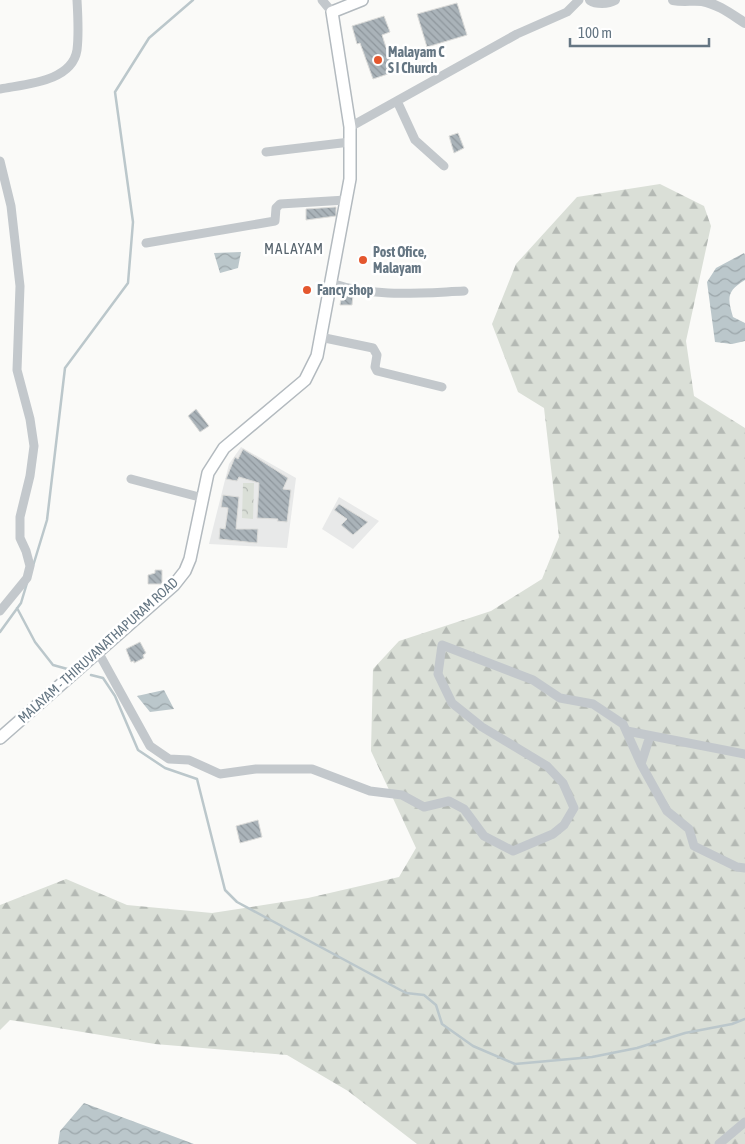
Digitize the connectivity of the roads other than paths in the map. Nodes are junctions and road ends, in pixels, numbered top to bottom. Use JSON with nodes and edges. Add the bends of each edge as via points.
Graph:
{"nodes":[{"id":1,"x":77,"y":0,"type":"edge"},
{"id":2,"x":322,"y":0,"type":"edge"},
{"id":3,"x":362,"y":0,"type":"edge"},
{"id":4,"x":579,"y":0,"type":"edge"},
{"id":5,"x":590,"y":0,"type":"edge"},
{"id":6,"x":615,"y":0,"type":"edge"},
{"id":7,"x":673,"y":0,"type":"edge"},
{"id":8,"x":332,"y":12,"type":"junction"},
{"id":9,"x":745,"y":24,"type":"edge"},
{"id":10,"x":0,"y":89,"type":"edge"},
{"id":11,"x":397,"y":101,"type":"junction"},
{"id":12,"x":350,"y":127,"type":"junction"},
{"id":13,"x":350,"y":142,"type":"junction"},
{"id":14,"x":266,"y":152,"type":"dead end"},
{"id":15,"x":0,"y":161,"type":"edge"},
{"id":16,"x":444,"y":166,"type":"dead end"},
{"id":17,"x":346,"y":200,"type":"junction"},
{"id":18,"x":146,"y":243,"type":"dead end"},
{"id":19,"x":330,"y":283,"type":"junction"},
{"id":20,"x":464,"y":291,"type":"dead end"},
{"id":21,"x":320,"y":337,"type":"junction"},
{"id":22,"x":442,"y":387,"type":"dead end"},
{"id":23,"x":131,"y":479,"type":"dead end"},
{"id":24,"x":202,"y":498,"type":"junction"},
{"id":25,"x":0,"y":611,"type":"edge"},
{"id":26,"x":97,"y":650,"type":"junction"},
{"id":27,"x":627,"y":731,"type":"junction"},
{"id":28,"x":650,"y":736,"type":"junction"},
{"id":29,"x":0,"y":738,"type":"edge"},
{"id":30,"x":745,"y":754,"type":"edge"},
{"id":31,"x":642,"y":764,"type":"junction"},
{"id":32,"x":745,"y":868,"type":"edge"},
{"id":33,"x":745,"y":1122,"type":"edge"},
{"id":34,"x":719,"y":1144,"type":"edge"}],
"edges":[{"from":1,"to":10,"type":"street","via":[[77,52],[69,68],[54,78]]},
{"from":2,"to":8,"type":"street"},
{"from":3,"to":8,"type":"main road"},
{"from":4,"to":11,"type":"street","via":[[566,12],[517,34]]},
{"from":5,"to":6,"type":"street","via":[[610,3]]},
{"from":7,"to":9,"type":"street","via":[[716,5]]},
{"from":8,"to":12,"type":"main road","name":"MALAYAM - THIRUVANATHAPURAM ROAD"},
{"from":11,"to":12,"type":"street"},
{"from":11,"to":16,"type":"street","via":[[415,140]]},
{"from":12,"to":13,"type":"main road","name":"MALAYAM - THIRUVANATHAPURAM ROAD"},
{"from":13,"to":14,"type":"street"},
{"from":13,"to":17,"type":"main road","name":"MALAYAM - THIRUVANATHAPURAM ROAD","via":[[350,179]]},
{"from":15,"to":25,"type":"street","via":[[10,206],[20,286],[17,370],[34,446],[20,517],[20,538],[30,566],[27,578]]},
{"from":17,"to":18,"type":"street","via":[[280,204],[276,208],[275,221]]},
{"from":17,"to":19,"type":"main road","name":"MALAYAM - THIRUVANATHAPURAM ROAD"},
{"from":19,"to":20,"type":"street","via":[[370,293]]},
{"from":19,"to":21,"type":"main road","name":"MALAYAM - THIRUVANATHAPURAM ROAD"},
{"from":21,"to":22,"type":"street","via":[[373,348],[378,355],[377,371]]},
{"from":21,"to":24,"type":"main road","name":"MALAYAM - THIRUVANATHAPURAM ROAD","via":[[317,356],[305,380],[224,448],[208,473]]},
{"from":23,"to":24,"type":"street"},
{"from":24,"to":26,"type":"main road","name":"MALAYAM - THIRUVANATHAPURAM ROAD","via":[[185,571],[174,585]]},
{"from":26,"to":27,"type":"street","via":[[150,746],[169,759],[189,760],[220,774],[256,769],[312,769],[370,791],[402,795],[424,807],[449,801],[464,809],[484,836],[513,851],[553,834],[564,826],[574,808],[563,783],[547,766],[482,727],[452,703],[438,674],[442,645],[532,680],[560,698],[593,704],[624,724]]},
{"from":26,"to":29,"type":"main road","name":"MALAYAM - THIRUVANATHAPURAM ROAD"},
{"from":27,"to":28,"type":"street"},
{"from":27,"to":31,"type":"street"},
{"from":28,"to":30,"type":"street"},
{"from":28,"to":31,"type":"street"},
{"from":31,"to":32,"type":"street","via":[[667,811],[690,829],[694,846]]},
{"from":33,"to":34,"type":"street"}]}
